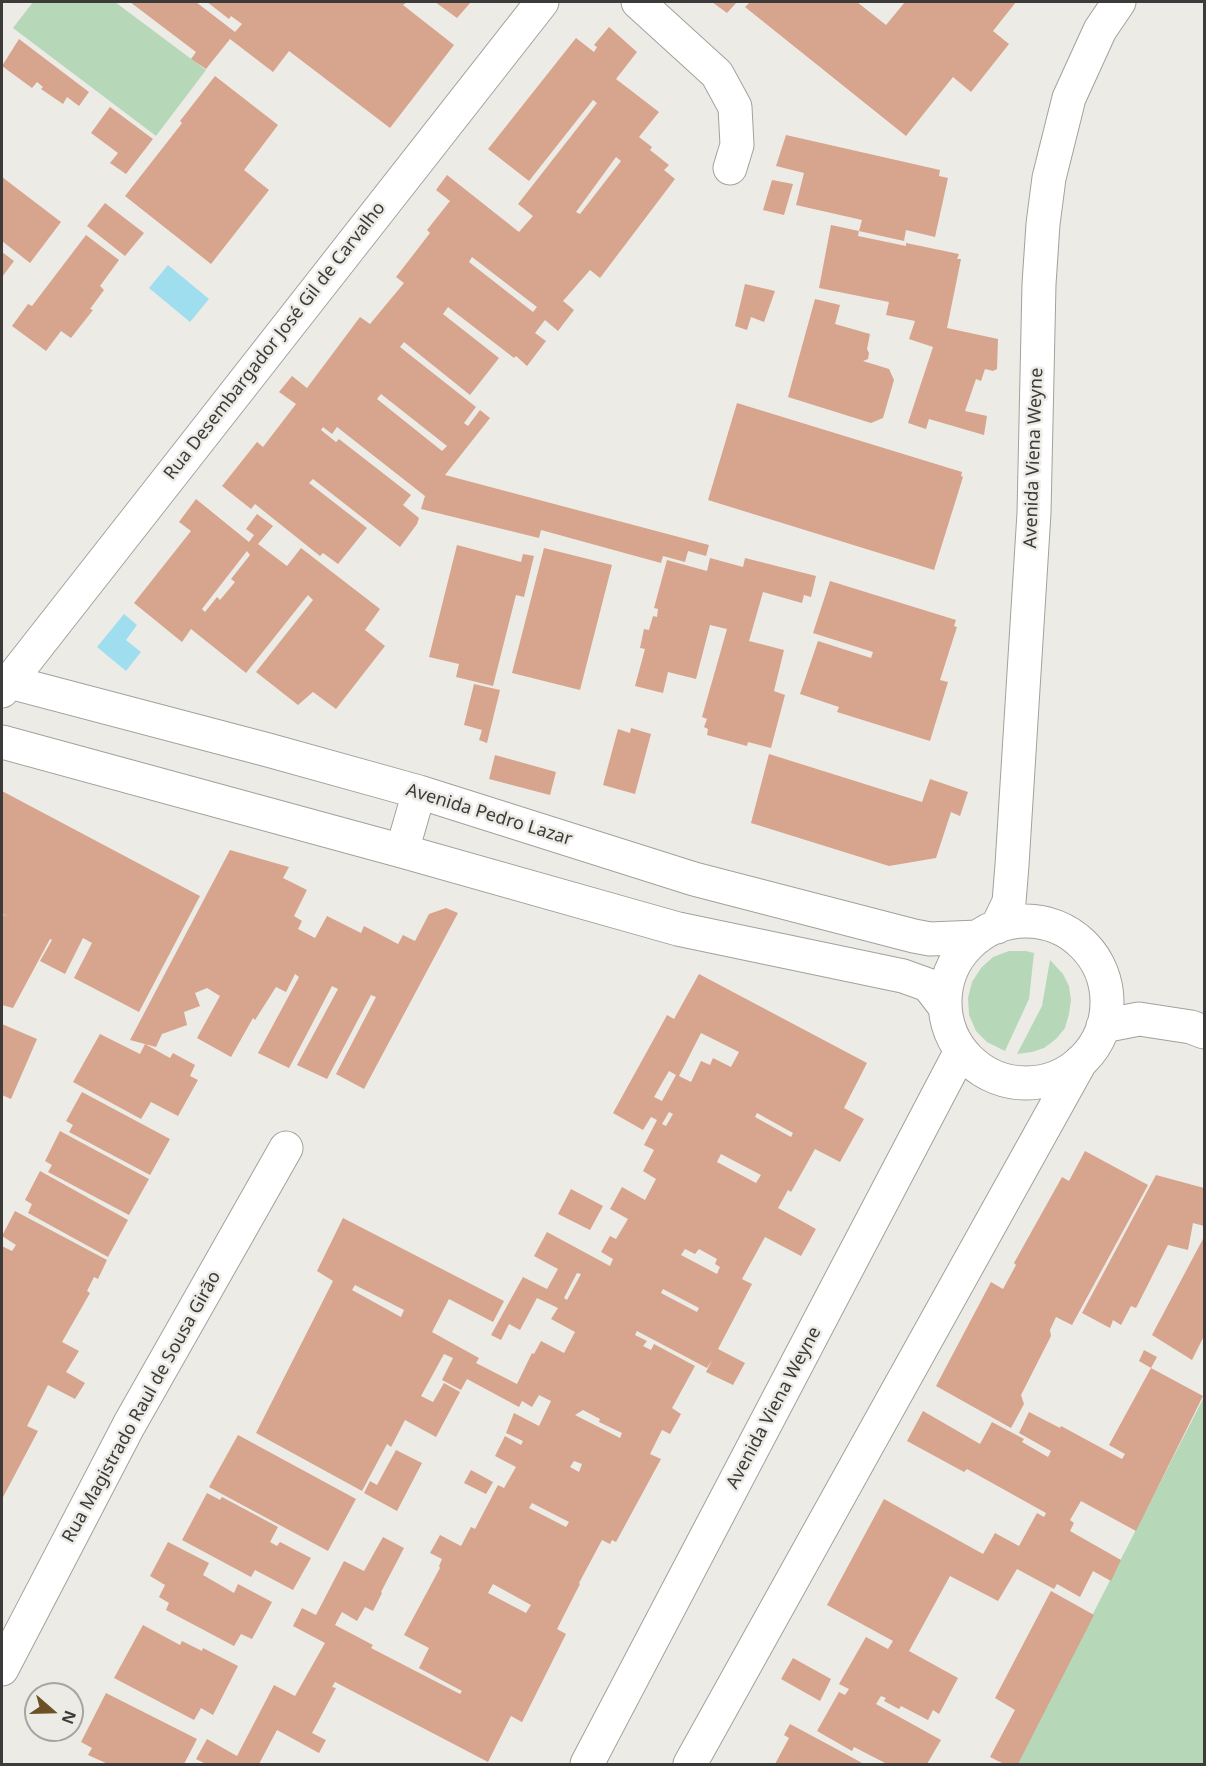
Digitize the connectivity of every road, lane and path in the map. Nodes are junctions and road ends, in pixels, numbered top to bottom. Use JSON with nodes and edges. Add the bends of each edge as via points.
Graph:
{"nodes":[{"id":1,"x":542,"y":2,"type":"edge"},
{"id":2,"x":638,"y":2,"type":"edge"},
{"id":3,"x":1119,"y":2,"type":"edge"},
{"id":4,"x":730,"y":168,"type":"dead end"},
{"id":5,"x":4,"y":684,"type":"edge"},
{"id":6,"x":2,"y":742,"type":"edge"},
{"id":7,"x":419,"y":792,"type":"junction"},
{"id":8,"x":402,"y":851,"type":"junction"},
{"id":9,"x":988,"y":932,"type":"junction"},
{"id":10,"x":945,"y":1006,"type":"junction"},
{"id":11,"x":1103,"y":1026,"type":"junction"},
{"id":12,"x":1204,"y":1032,"type":"edge"},
{"id":13,"x":961,"y":1051,"type":"junction"},
{"id":14,"x":1081,"y":1061,"type":"junction"},
{"id":15,"x":286,"y":1148,"type":"dead end"},
{"id":16,"x":2,"y":1669,"type":"edge"},
{"id":17,"x":587,"y":1764,"type":"edge"},
{"id":18,"x":690,"y":1764,"type":"edge"}],
"edges":[{"from":1,"to":5,"type":"street","name":"Rua Desembargador José Gil de Carvalho"},
{"from":2,"to":4,"type":"street","via":[[717,74],[735,107],[737,145]]},
{"from":3,"to":9,"type":"street","name":"Avenida Viena Weyne","via":[[1100,30],[1069,98],[1049,178],[1038,284],[1034,513],[1012,865],[1009,902]]},
{"from":5,"to":7,"type":"street","name":"Avenida Pedro Lazar"},
{"from":6,"to":8,"type":"street"},
{"from":7,"to":8,"type":"street"},
{"from":7,"to":9,"type":"street","name":"Avenida Pedro Lazar","via":[[694,879],[930,939]]},
{"from":8,"to":10,"type":"street","via":[[678,929],[903,976],[928,985]]},
{"from":9,"to":10,"type":"street","via":[[967,946],[955,962]]},
{"from":9,"to":11,"type":"street","via":[[1006,923],[1043,922],[1065,930],[1082,943],[1096,961],[1104,982],[1107,1004]]},
{"from":10,"to":13,"type":"street","via":[[946,1020]]},
{"from":11,"to":12,"type":"street","via":[[1139,1019]]},
{"from":11,"to":14,"type":"street"},
{"from":13,"to":14,"type":"street","via":[[977,1067],[1002,1080],[1020,1083],[1043,1082]]},
{"from":13,"to":17,"type":"street","name":"Avenida Viena Weyne"},
{"from":14,"to":18,"type":"street"},
{"from":15,"to":16,"type":"street","name":"Rua Magistrado Raul de Sousa Girão","via":[[129,1425]]}]}
